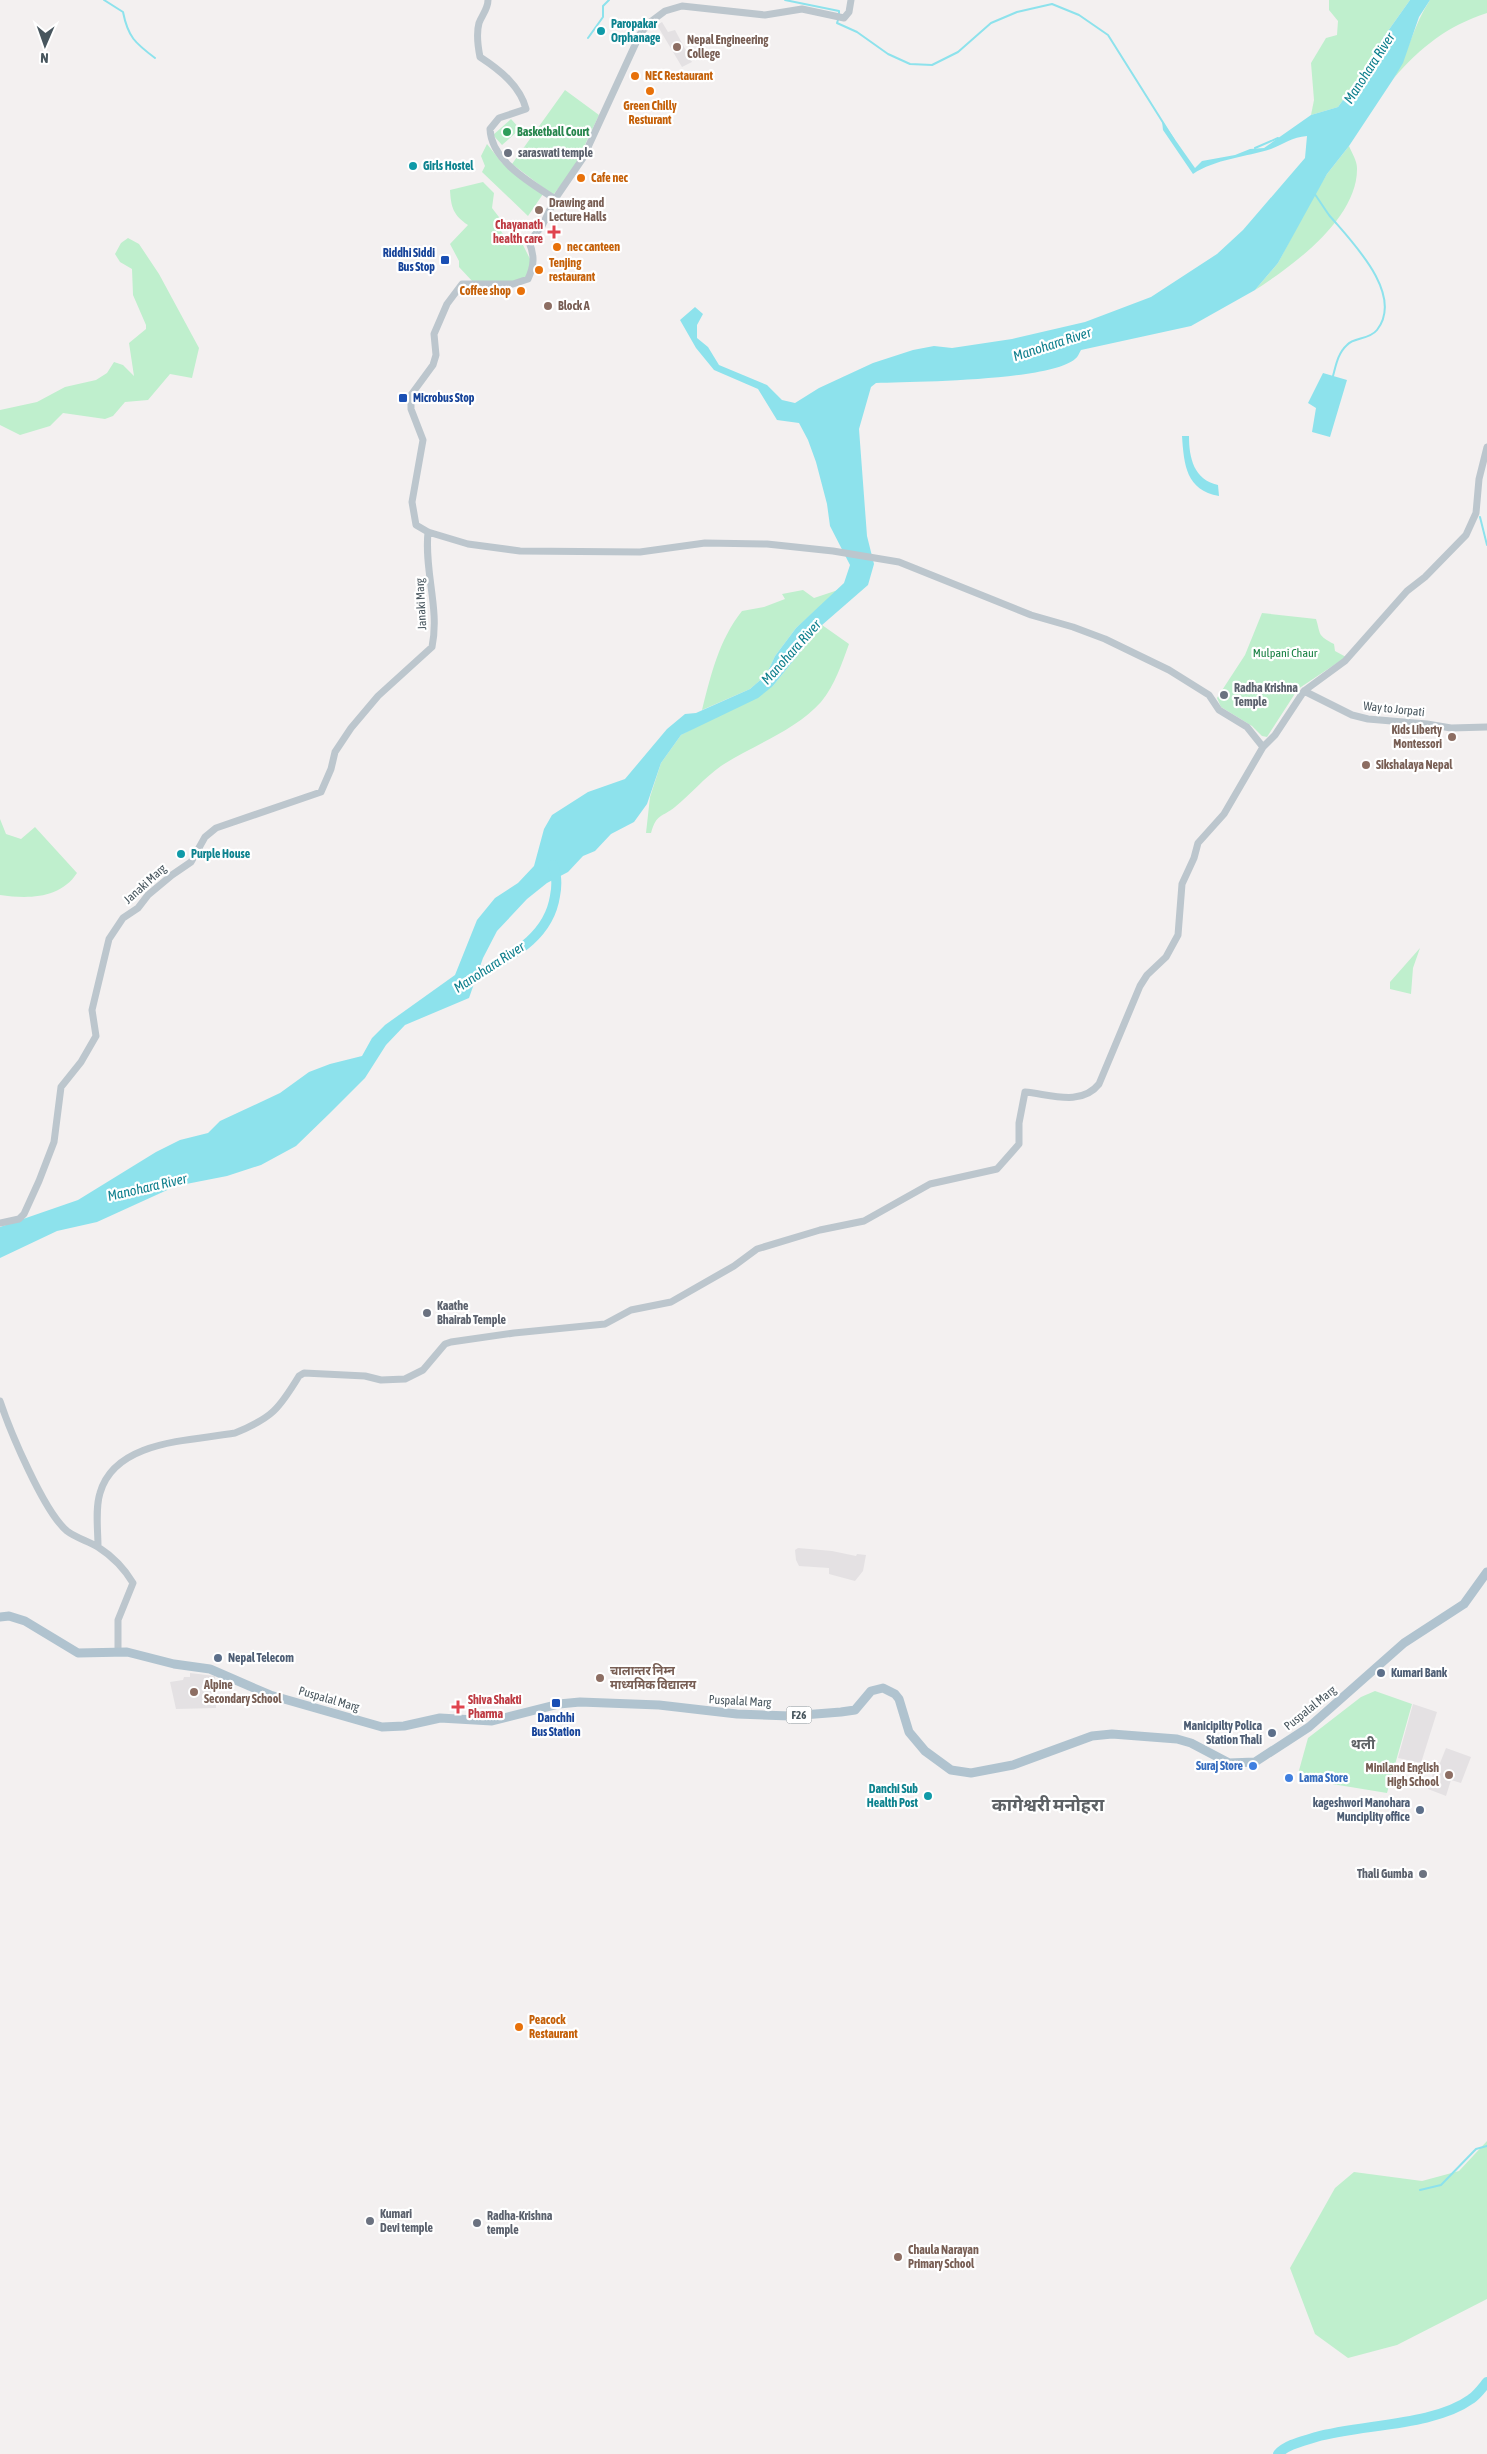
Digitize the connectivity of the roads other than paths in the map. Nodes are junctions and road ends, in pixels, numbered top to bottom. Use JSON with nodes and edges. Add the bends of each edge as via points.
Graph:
{"nodes":[{"id":1,"x":488,"y":0,"type":"edge"},
{"id":2,"x":851,"y":0,"type":"edge"},
{"id":3,"x":555,"y":199,"type":"junction"},
{"id":4,"x":1487,"y":447,"type":"edge"},
{"id":5,"x":428,"y":532,"type":"junction"},
{"id":6,"x":1304,"y":691,"type":"junction"},
{"id":7,"x":1487,"y":728,"type":"edge"},
{"id":8,"x":1264,"y":747,"type":"junction"},
{"id":9,"x":0,"y":1223,"type":"edge"},
{"id":10,"x":0,"y":1401,"type":"edge"},
{"id":11,"x":98,"y":1547,"type":"junction"},
{"id":12,"x":1487,"y":1572,"type":"edge"},
{"id":13,"x":0,"y":1617,"type":"edge"},
{"id":14,"x":118,"y":1652,"type":"junction"}],
"edges":[{"from":1,"to":3,"type":"street","via":[[479,24],[480,57],[498,69],[523,96],[526,109],[500,118],[490,129],[491,140],[508,165]]},
{"from":2,"to":3,"type":"street","via":[[844,18],[802,9],[765,15],[682,6],[665,11],[640,34],[583,158]]},
{"from":3,"to":5,"type":"street","via":[[542,226],[529,242],[534,252],[534,267],[528,279],[513,284],[462,284],[447,304],[434,334],[436,355],[433,365],[410,395],[411,409],[423,440],[412,510],[416,525]]},
{"from":4,"to":6,"type":"street","via":[[1476,513],[1466,535],[1407,591],[1345,661]]},
{"from":5,"to":8,"type":"street","via":[[468,544],[538,552],[640,552],[705,543],[767,544],[887,559],[1030,615],[1081,630],[1163,667],[1209,695],[1219,710],[1247,727]]},
{"from":5,"to":9,"type":"street","name":"Janaki Marg","via":[[434,597],[432,647],[378,696],[351,728],[335,752],[321,792],[216,828],[205,837],[192,862],[172,875],[124,918],[105,947],[92,1010],[96,1036],[61,1087],[54,1142],[40,1181],[24,1214],[19,1219]]},
{"from":6,"to":7,"type":"street","name":"Way to Jorpati","via":[[1352,715],[1368,719],[1451,728]]},
{"from":6,"to":8,"type":"street"},
{"from":8,"to":11,"type":"street","via":[[1224,814],[1198,843],[1182,884],[1176,941],[1140,986],[1099,1084],[1091,1092],[1068,1098],[1025,1092],[1019,1144],[997,1169],[930,1184],[864,1221],[757,1249],[671,1302],[631,1310],[606,1324],[451,1342],[445,1344],[423,1370],[405,1379],[304,1373],[276,1411],[252,1426],[235,1433],[154,1448],[120,1462],[99,1494]]},
{"from":10,"to":11,"type":"street","via":[[18,1449],[51,1510],[68,1531]]},
{"from":11,"to":14,"type":"street","via":[[125,1571],[132,1582],[118,1620]]},
{"from":12,"to":14,"type":"main road","name":"Puspalal Marg","number":"F26","via":[[1464,1604],[1404,1643],[1308,1727],[1264,1758],[1243,1764],[1223,1760],[1178,1739],[1112,1734],[1085,1738],[1013,1765],[961,1773],[944,1767],[925,1751],[909,1732],[899,1699],[883,1688],[871,1691],[856,1710],[790,1716],[580,1702],[492,1721],[440,1718],[382,1727],[270,1695],[210,1669]]},
{"from":13,"to":14,"type":"main road","name":"Puspalal Marg","number":"F26","via":[[25,1621],[78,1653]]}]}
